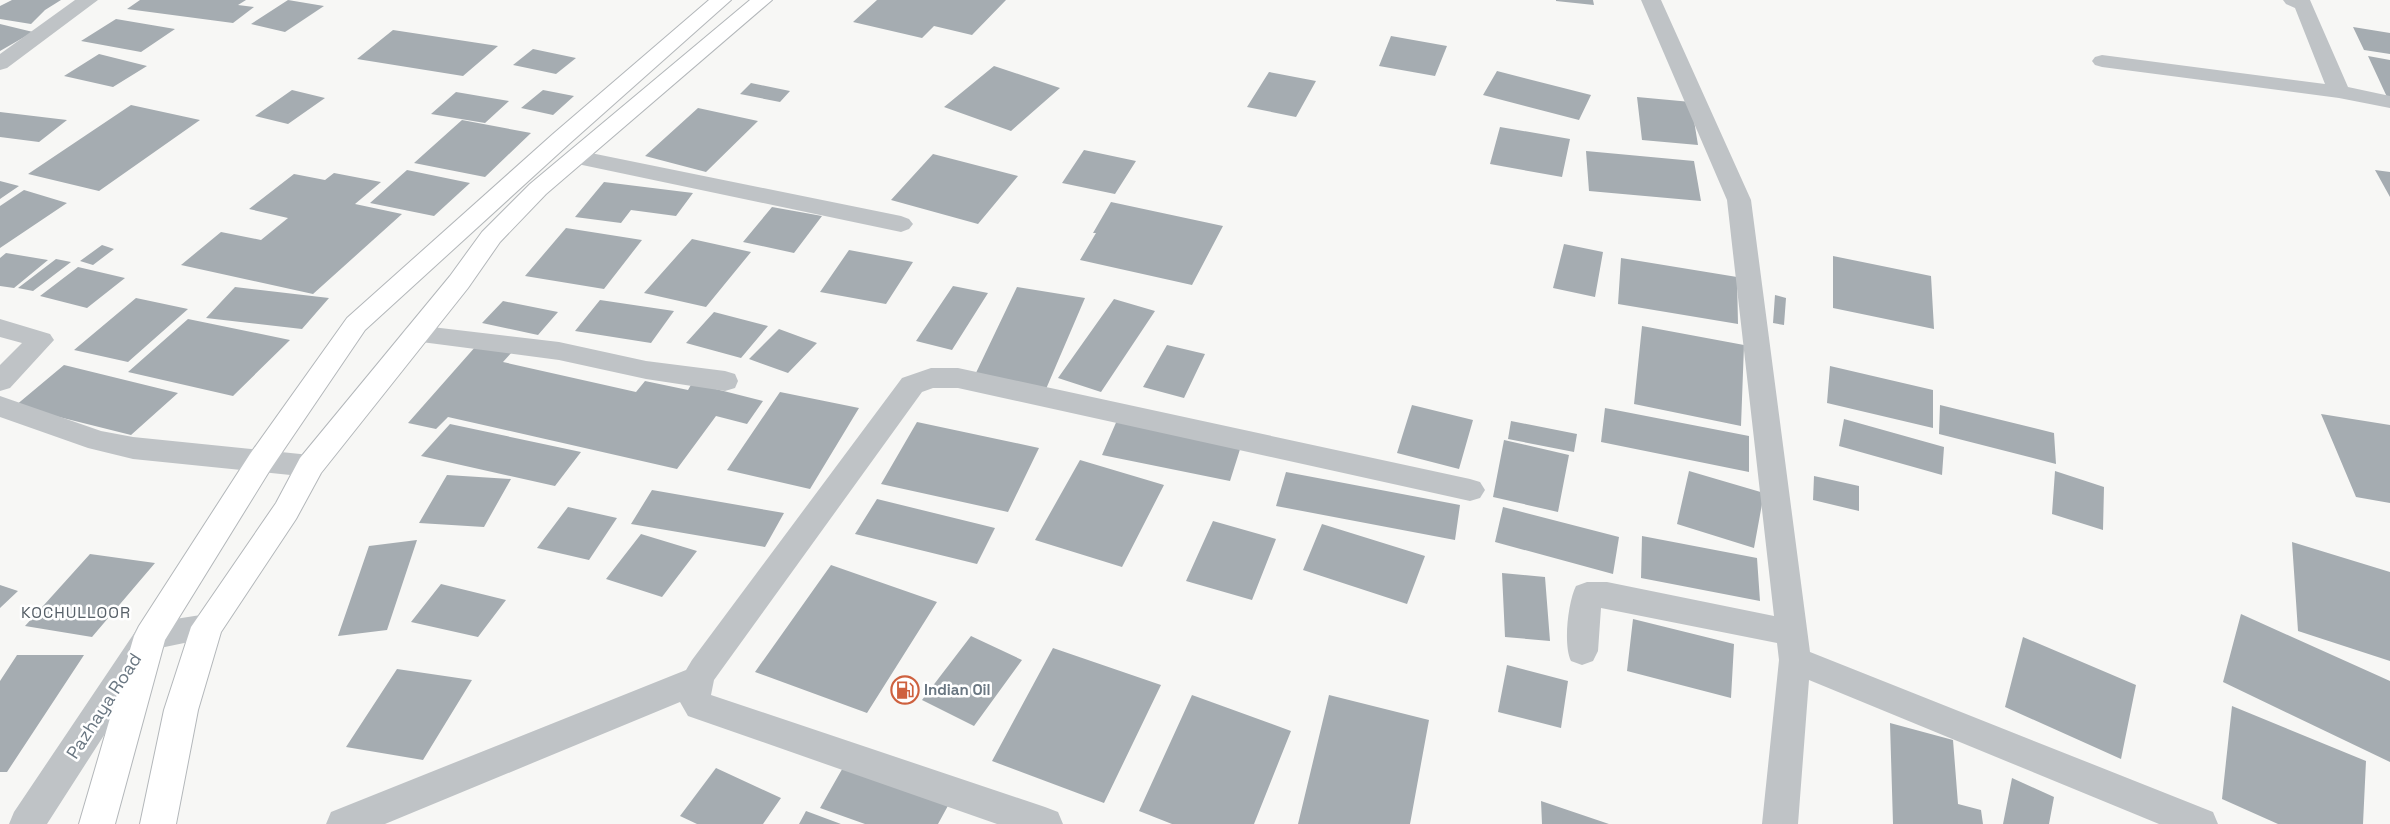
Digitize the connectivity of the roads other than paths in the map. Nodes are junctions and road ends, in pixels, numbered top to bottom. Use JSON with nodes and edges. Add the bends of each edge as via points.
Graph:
{"nodes":[{"id":1,"x":88,"y":0,"type":"edge"},
{"id":2,"x":721,"y":0,"type":"edge"},
{"id":3,"x":762,"y":0,"type":"edge"},
{"id":4,"x":1651,"y":0,"type":"edge"},
{"id":5,"x":2293,"y":0,"type":"edge"},
{"id":6,"x":2102,"y":61,"type":"dead end"},
{"id":7,"x":0,"y":64,"type":"edge"},
{"id":8,"x":2339,"y":92,"type":"junction"},
{"id":9,"x":2390,"y":102,"type":"edge"},
{"id":10,"x":576,"y":158,"type":"junction"},
{"id":11,"x":901,"y":224,"type":"dead end"},
{"id":12,"x":0,"y":328,"type":"edge"},
{"id":13,"x":414,"y":334,"type":"junction"},
{"id":14,"x":0,"y":381,"type":"edge"},
{"id":15,"x":725,"y":381,"type":"dead end"},
{"id":16,"x":0,"y":406,"type":"edge"},
{"id":17,"x":260,"y":462,"type":"junction"},
{"id":18,"x":310,"y":466,"type":"junction"},
{"id":19,"x":1470,"y":490,"type":"dead end"},
{"id":20,"x":206,"y":627,"type":"junction"},
{"id":21,"x":150,"y":636,"type":"junction"},
{"id":22,"x":1793,"y":646,"type":"junction"},
{"id":23,"x":1582,"y":651,"type":"dead end"},
{"id":24,"x":698,"y":680,"type":"junction"},
{"id":25,"x":28,"y":824,"type":"edge"},
{"id":26,"x":97,"y":824,"type":"edge"},
{"id":27,"x":158,"y":824,"type":"edge"},
{"id":28,"x":344,"y":824,"type":"edge"},
{"id":29,"x":1045,"y":824,"type":"edge"},
{"id":30,"x":1780,"y":824,"type":"edge"},
{"id":31,"x":2200,"y":824,"type":"edge"}],
"edges":[{"from":1,"to":7,"type":"street"},
{"from":2,"to":17,"type":"main road","via":[[356,324]]},
{"from":3,"to":10,"type":"main road"},
{"from":4,"to":22,"type":"street","via":[[1739,200]]},
{"from":5,"to":8,"type":"street","via":[[2303,4]]},
{"from":6,"to":8,"type":"street"},
{"from":8,"to":9,"type":"street"},
{"from":10,"to":11,"type":"street"},
{"from":10,"to":13,"type":"main road","via":[[538,189],[491,237],[459,282]]},
{"from":12,"to":14,"type":"street","via":[[41,340]]},
{"from":13,"to":15,"type":"street","via":[[559,351],[646,370]]},
{"from":13,"to":18,"type":"main road"},
{"from":16,"to":17,"type":"street","via":[[98,441]]},
{"from":17,"to":18,"type":"street"},
{"from":17,"to":21,"type":"main road"},
{"from":18,"to":20,"type":"main road","via":[[286,511]]},
{"from":19,"to":24,"type":"street","via":[[958,378],[931,378],[908,390]]},
{"from":20,"to":21,"type":"street"},
{"from":20,"to":27,"type":"main road","via":[[181,710]]},
{"from":21,"to":25,"type":"street","name":"Pazhaya Road"},
{"from":21,"to":26,"type":"main road"},
{"from":22,"to":23,"type":"street","via":[[1607,595],[1587,595]]},
{"from":22,"to":30,"type":"street"},
{"from":22,"to":31,"type":"street"},
{"from":24,"to":28,"type":"street"},
{"from":24,"to":29,"type":"street","via":[[694,698],[700,706]]}]}
